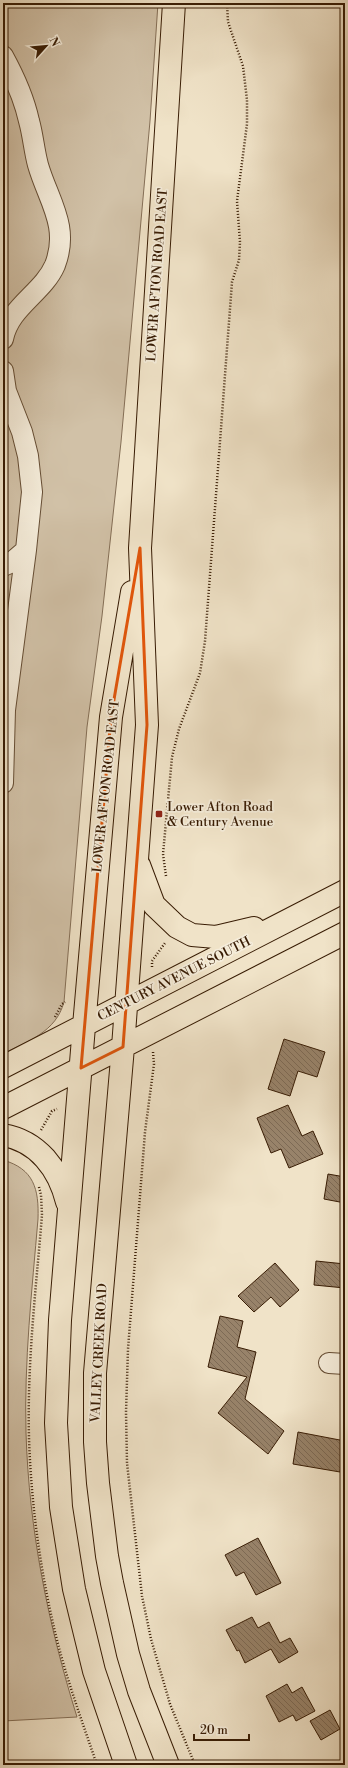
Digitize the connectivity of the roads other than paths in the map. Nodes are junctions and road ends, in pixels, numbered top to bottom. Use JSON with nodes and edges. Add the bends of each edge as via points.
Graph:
{"nodes":[{"id":1,"x":174,"y":3,"type":"edge"},
{"id":2,"x":3,"y":56,"type":"edge"},
{"id":3,"x":3,"y":339,"type":"edge"},
{"id":4,"x":3,"y":370,"type":"edge"},
{"id":5,"x":140,"y":548,"type":"junction"},
{"id":6,"x":26,"y":550,"type":"junction"},
{"id":7,"x":3,"y":566,"type":"edge"},
{"id":8,"x":3,"y":783,"type":"edge"},
{"id":9,"x":137,"y":857,"type":"junction"},
{"id":10,"x":345,"y":891,"type":"edge"},
{"id":11,"x":290,"y":919,"type":"junction"},
{"id":12,"x":345,"y":933,"type":"edge"},
{"id":13,"x":126,"y":1004,"type":"junction"},
{"id":14,"x":84,"y":1026,"type":"junction"},
{"id":15,"x":123,"y":1047,"type":"junction"},
{"id":16,"x":3,"y":1067,"type":"edge"},
{"id":17,"x":80,"y":1068,"type":"junction"},
{"id":18,"x":3,"y":1108,"type":"edge"},
{"id":19,"x":3,"y":1135,"type":"edge"},
{"id":20,"x":69,"y":1211,"type":"junction"},
{"id":21,"x":126,"y":1765,"type":"edge"},
{"id":22,"x":168,"y":1765,"type":"edge"}],
"edges":[{"from":1,"to":5,"type":"main road","name":"LOWER AFTON ROAD EAST"},
{"from":2,"to":3,"type":"lane","via":[[23,100],[39,168],[57,214],[59,248],[54,265],[44,281],[10,319]]},
{"from":4,"to":6,"type":"lane","via":[[6,391],[22,432],[28,456],[32,492]]},
{"from":5,"to":9,"type":"main road","name":"LOWER AFTON ROAD EAST","via":[[147,725]]},
{"from":5,"to":14,"type":"main road","name":"LOWER AFTON ROAD EAST","via":[[111,717]]},
{"from":6,"to":7,"type":"lane"},
{"from":6,"to":8,"type":"lane","via":[[5,710]]},
{"from":9,"to":11,"type":"main road","via":[[154,905],[177,927],[192,935],[216,937]]},
{"from":9,"to":13,"type":"main road","name":"LOWER AFTON ROAD EAST"},
{"from":10,"to":11,"type":"main road","name":"CENTURY AVENUE SOUTH"},
{"from":11,"to":13,"type":"main road","name":"CENTURY AVENUE SOUTH"},
{"from":12,"to":15,"type":"main road","via":[[154,1046]]},
{"from":13,"to":14,"type":"main road","name":"CENTURY AVENUE SOUTH"},
{"from":13,"to":15,"type":"main road","name":"VALLEY CREEK ROAD"},
{"from":14,"to":16,"type":"main road","name":"CENTURY AVENUE SOUTH"},
{"from":14,"to":17,"type":"main road"},
{"from":15,"to":17,"type":"main road"},
{"from":15,"to":22,"type":"main road","name":"VALLEY CREEK ROAD","via":[[98,1325],[95,1373],[96,1442],[107,1556],[119,1618],[139,1691]]},
{"from":17,"to":18,"type":"main road"},
{"from":17,"to":20,"type":"main road"},
{"from":19,"to":20,"type":"main road","via":[[32,1146],[45,1157],[66,1196]]},
{"from":20,"to":21,"type":"main road","via":[[56,1402],[61,1507],[70,1569],[83,1630],[102,1698]]}]}
